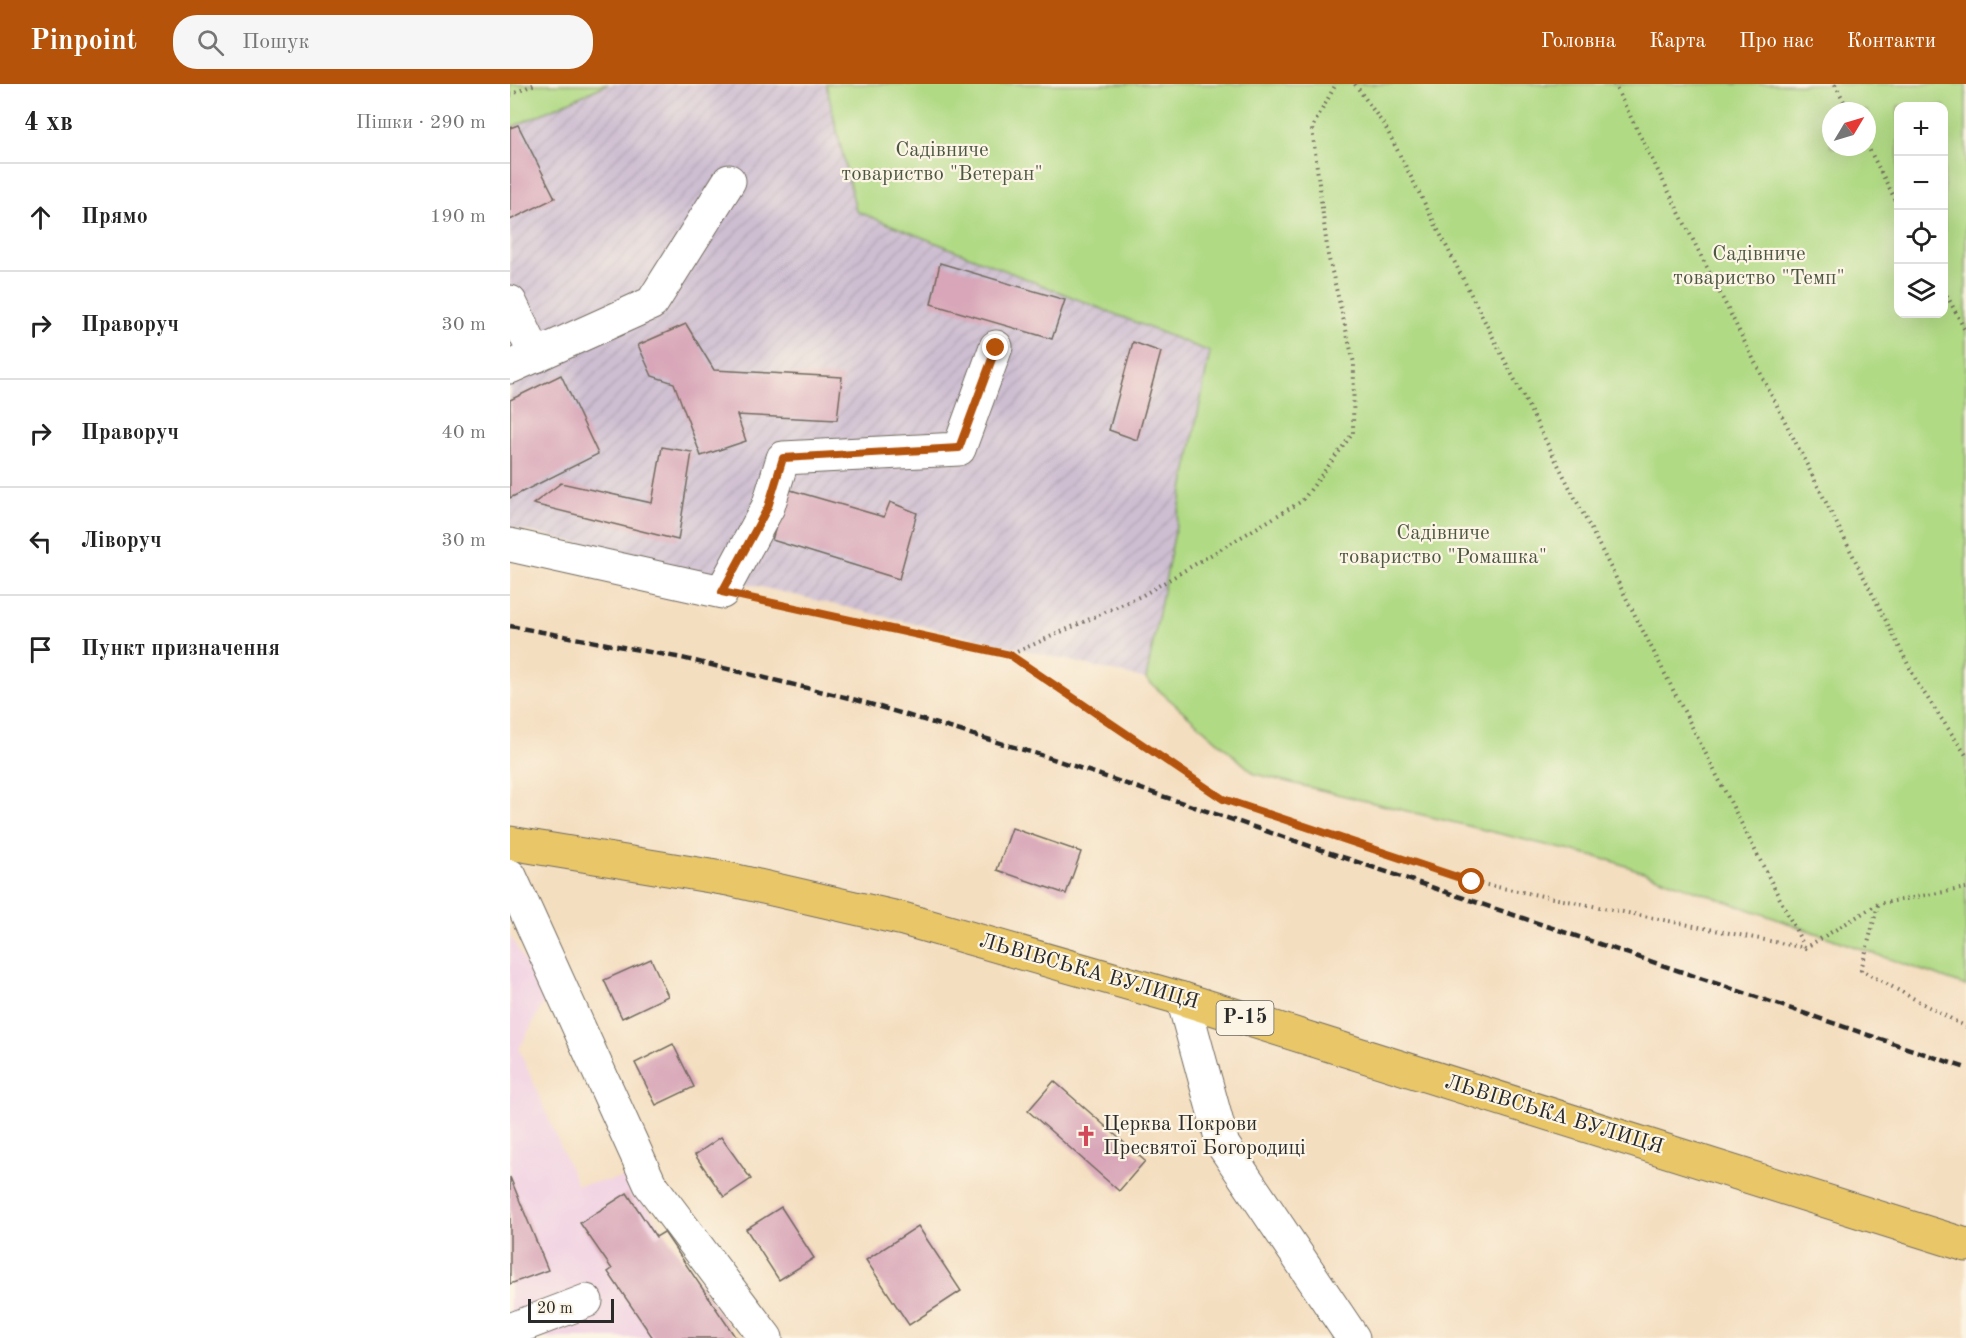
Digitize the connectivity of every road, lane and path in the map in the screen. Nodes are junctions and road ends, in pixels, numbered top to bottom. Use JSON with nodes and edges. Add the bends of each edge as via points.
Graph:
{"nodes":[{"id":1,"x":535,"y":84,"type":"edge"},
{"id":2,"x":1336,"y":84,"type":"edge"},
{"id":3,"x":1355,"y":84,"type":"edge"},
{"id":4,"x":1614,"y":84,"type":"edge"},
{"id":5,"x":1834,"y":84,"type":"edge"},
{"id":6,"x":510,"y":95,"type":"edge"},
{"id":7,"x":1844,"y":102,"type":"edge"},
{"id":8,"x":1873,"y":156,"type":"edge"},
{"id":9,"x":729,"y":181,"type":"dead end"},
{"id":10,"x":1894,"y":196,"type":"edge"},
{"id":11,"x":1948,"y":298,"type":"edge"},
{"id":12,"x":510,"y":302,"type":"edge"},
{"id":13,"x":1966,"y":332,"type":"edge"},
{"id":14,"x":996,"y":348,"type":"dead end"},
{"id":15,"x":523,"y":361,"type":"edge"},
{"id":16,"x":510,"y":545,"type":"edge"},
{"id":17,"x":722,"y":592,"type":"junction"},
{"id":18,"x":1010,"y":655,"type":"junction"},
{"id":19,"x":1966,"y":755,"type":"edge"},
{"id":20,"x":510,"y":843,"type":"edge"},
{"id":21,"x":510,"y":876,"type":"edge"},
{"id":22,"x":1966,"y":888,"type":"edge"},
{"id":23,"x":1878,"y":904,"type":"junction"},
{"id":24,"x":1805,"y":948,"type":"junction"},
{"id":25,"x":1183,"y":999,"type":"junction"},
{"id":26,"x":1966,"y":1027,"type":"edge"},
{"id":27,"x":1966,"y":1245,"type":"edge"},
{"id":28,"x":586,"y":1301,"type":"dead end"},
{"id":29,"x":510,"y":1330,"type":"edge"},
{"id":30,"x":766,"y":1338,"type":"edge"},
{"id":31,"x":1353,"y":1338,"type":"edge"}],
"edges":[{"from":1,"to":6,"type":"path"},
{"from":2,"to":18,"type":"path","via":[[1312,128],[1328,255],[1354,363],[1353,433],[1302,501],[1143,595]]},
{"from":3,"to":24,"type":"path","via":[[1386,128]]},
{"from":4,"to":19,"type":"path","via":[[1918,684]]},
{"from":5,"to":7,"type":"path"},
{"from":8,"to":10,"type":"path"},
{"from":9,"to":15,"type":"street","via":[[652,303]]},
{"from":11,"to":13,"type":"path"},
{"from":12,"to":15,"type":"street"},
{"from":14,"to":17,"type":"street","via":[[959,448],[783,458],[768,507]]},
{"from":16,"to":17,"type":"street"},
{"from":17,"to":18,"type":"path"},
{"from":18,"to":24,"type":"path","via":[[1223,799],[1472,882]]},
{"from":20,"to":25,"type":"main road","name":"ЛЬВІВСЬКА ВУЛИЦЯ","number":"Р-15","via":[[728,879],[903,919]]},
{"from":21,"to":30,"type":"street","via":[[650,1184]]},
{"from":22,"to":23,"type":"path"},
{"from":23,"to":24,"type":"path"},
{"from":23,"to":26,"type":"path","via":[[1861,970]]},
{"from":25,"to":27,"type":"main road","name":"ЛЬВІВСЬКА ВУЛИЦЯ","number":"Р-15"},
{"from":25,"to":31,"type":"street","via":[[1222,1144]]},
{"from":28,"to":29,"type":"street"}]}
